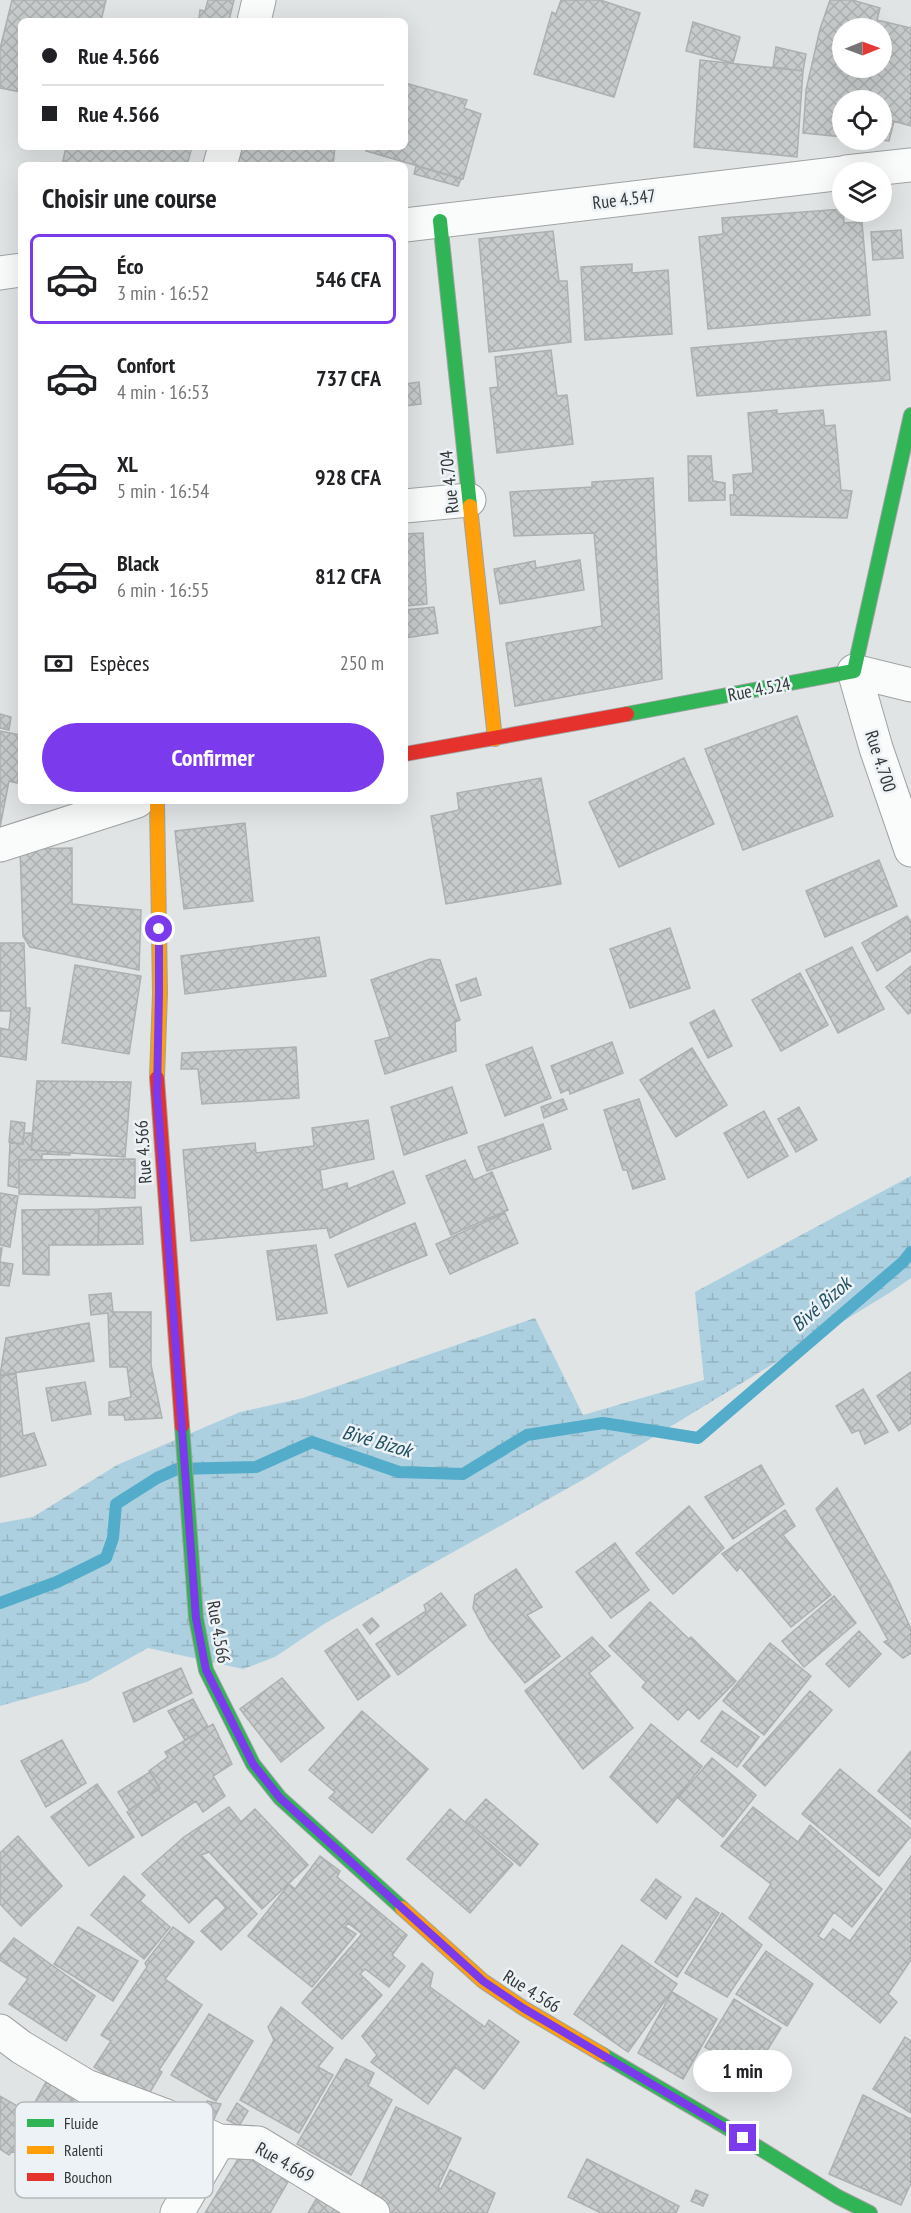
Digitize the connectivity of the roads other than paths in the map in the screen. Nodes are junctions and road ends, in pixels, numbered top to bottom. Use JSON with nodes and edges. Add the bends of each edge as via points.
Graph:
{"nodes":[{"id":1,"x":259,"y":0,"type":"edge"},
{"id":2,"x":255,"y":18,"type":"edge"},
{"id":3,"x":911,"y":165,"type":"edge"},
{"id":4,"x":892,"y":167,"type":"edge"},
{"id":5,"x":832,"y":175,"type":"edge"},
{"id":6,"x":440,"y":221,"type":"junction"},
{"id":7,"x":408,"y":225,"type":"edge"},
{"id":8,"x":18,"y":270,"type":"edge"},
{"id":9,"x":0,"y":273,"type":"edge"},
{"id":10,"x":911,"y":415,"type":"edge"},
{"id":11,"x":469,"y":500,"type":"junction"},
{"id":12,"x":408,"y":506,"type":"edge"},
{"id":13,"x":854,"y":671,"type":"junction"},
{"id":14,"x":911,"y":685,"type":"edge"},
{"id":15,"x":495,"y":739,"type":"junction"},
{"id":16,"x":408,"y":754,"type":"edge"},
{"id":17,"x":117,"y":804,"type":"edge"},
{"id":18,"x":157,"y":804,"type":"edge"},
{"id":19,"x":91,"y":808,"type":"edge"},
{"id":20,"x":0,"y":845,"type":"edge"},
{"id":21,"x":911,"y":850,"type":"edge"},
{"id":22,"x":0,"y":2031,"type":"edge"},
{"id":23,"x":130,"y":2102,"type":"edge"},
{"id":24,"x":213,"y":2138,"type":"edge"},
{"id":25,"x":219,"y":2141,"type":"junction"},
{"id":26,"x":213,"y":2151,"type":"edge"},
{"id":27,"x":186,"y":2198,"type":"edge"},
{"id":28,"x":177,"y":2213,"type":"edge"},
{"id":29,"x":373,"y":2213,"type":"edge"},
{"id":30,"x":870,"y":2213,"type":"edge"}],
"edges":[{"from":1,"to":2,"type":"street"},
{"from":3,"to":4,"type":"street","name":"Rue 4.547"},
{"from":5,"to":6,"type":"street","name":"Rue 4.547"},
{"from":6,"to":7,"type":"street","name":"Rue 4.547"},
{"from":6,"to":11,"type":"street","name":"Rue 4.704"},
{"from":8,"to":9,"type":"street"},
{"from":10,"to":13,"type":"street"},
{"from":11,"to":12,"type":"street"},
{"from":11,"to":15,"type":"street","name":"Rue 4.704"},
{"from":13,"to":14,"type":"street"},
{"from":13,"to":15,"type":"street","name":"Rue 4.524"},
{"from":13,"to":21,"type":"street","name":"Rue 4.700"},
{"from":15,"to":16,"type":"street","name":"Rue 4.524"},
{"from":17,"to":19,"type":"street"},
{"from":18,"to":30,"type":"street","name":"Rue 4.566","via":[[157,1093],[195,1606],[206,1670],[233,1725],[253,1764],[280,1798],[483,1981]]},
{"from":19,"to":20,"type":"street"},
{"from":22,"to":23,"type":"street","name":"Rue 4.669","via":[[86,2086]]},
{"from":24,"to":25,"type":"street","name":"Rue 4.669"},
{"from":25,"to":26,"type":"street"},
{"from":25,"to":29,"type":"street","name":"Rue 4.669","via":[[258,2143]]},
{"from":27,"to":28,"type":"street"}]}
